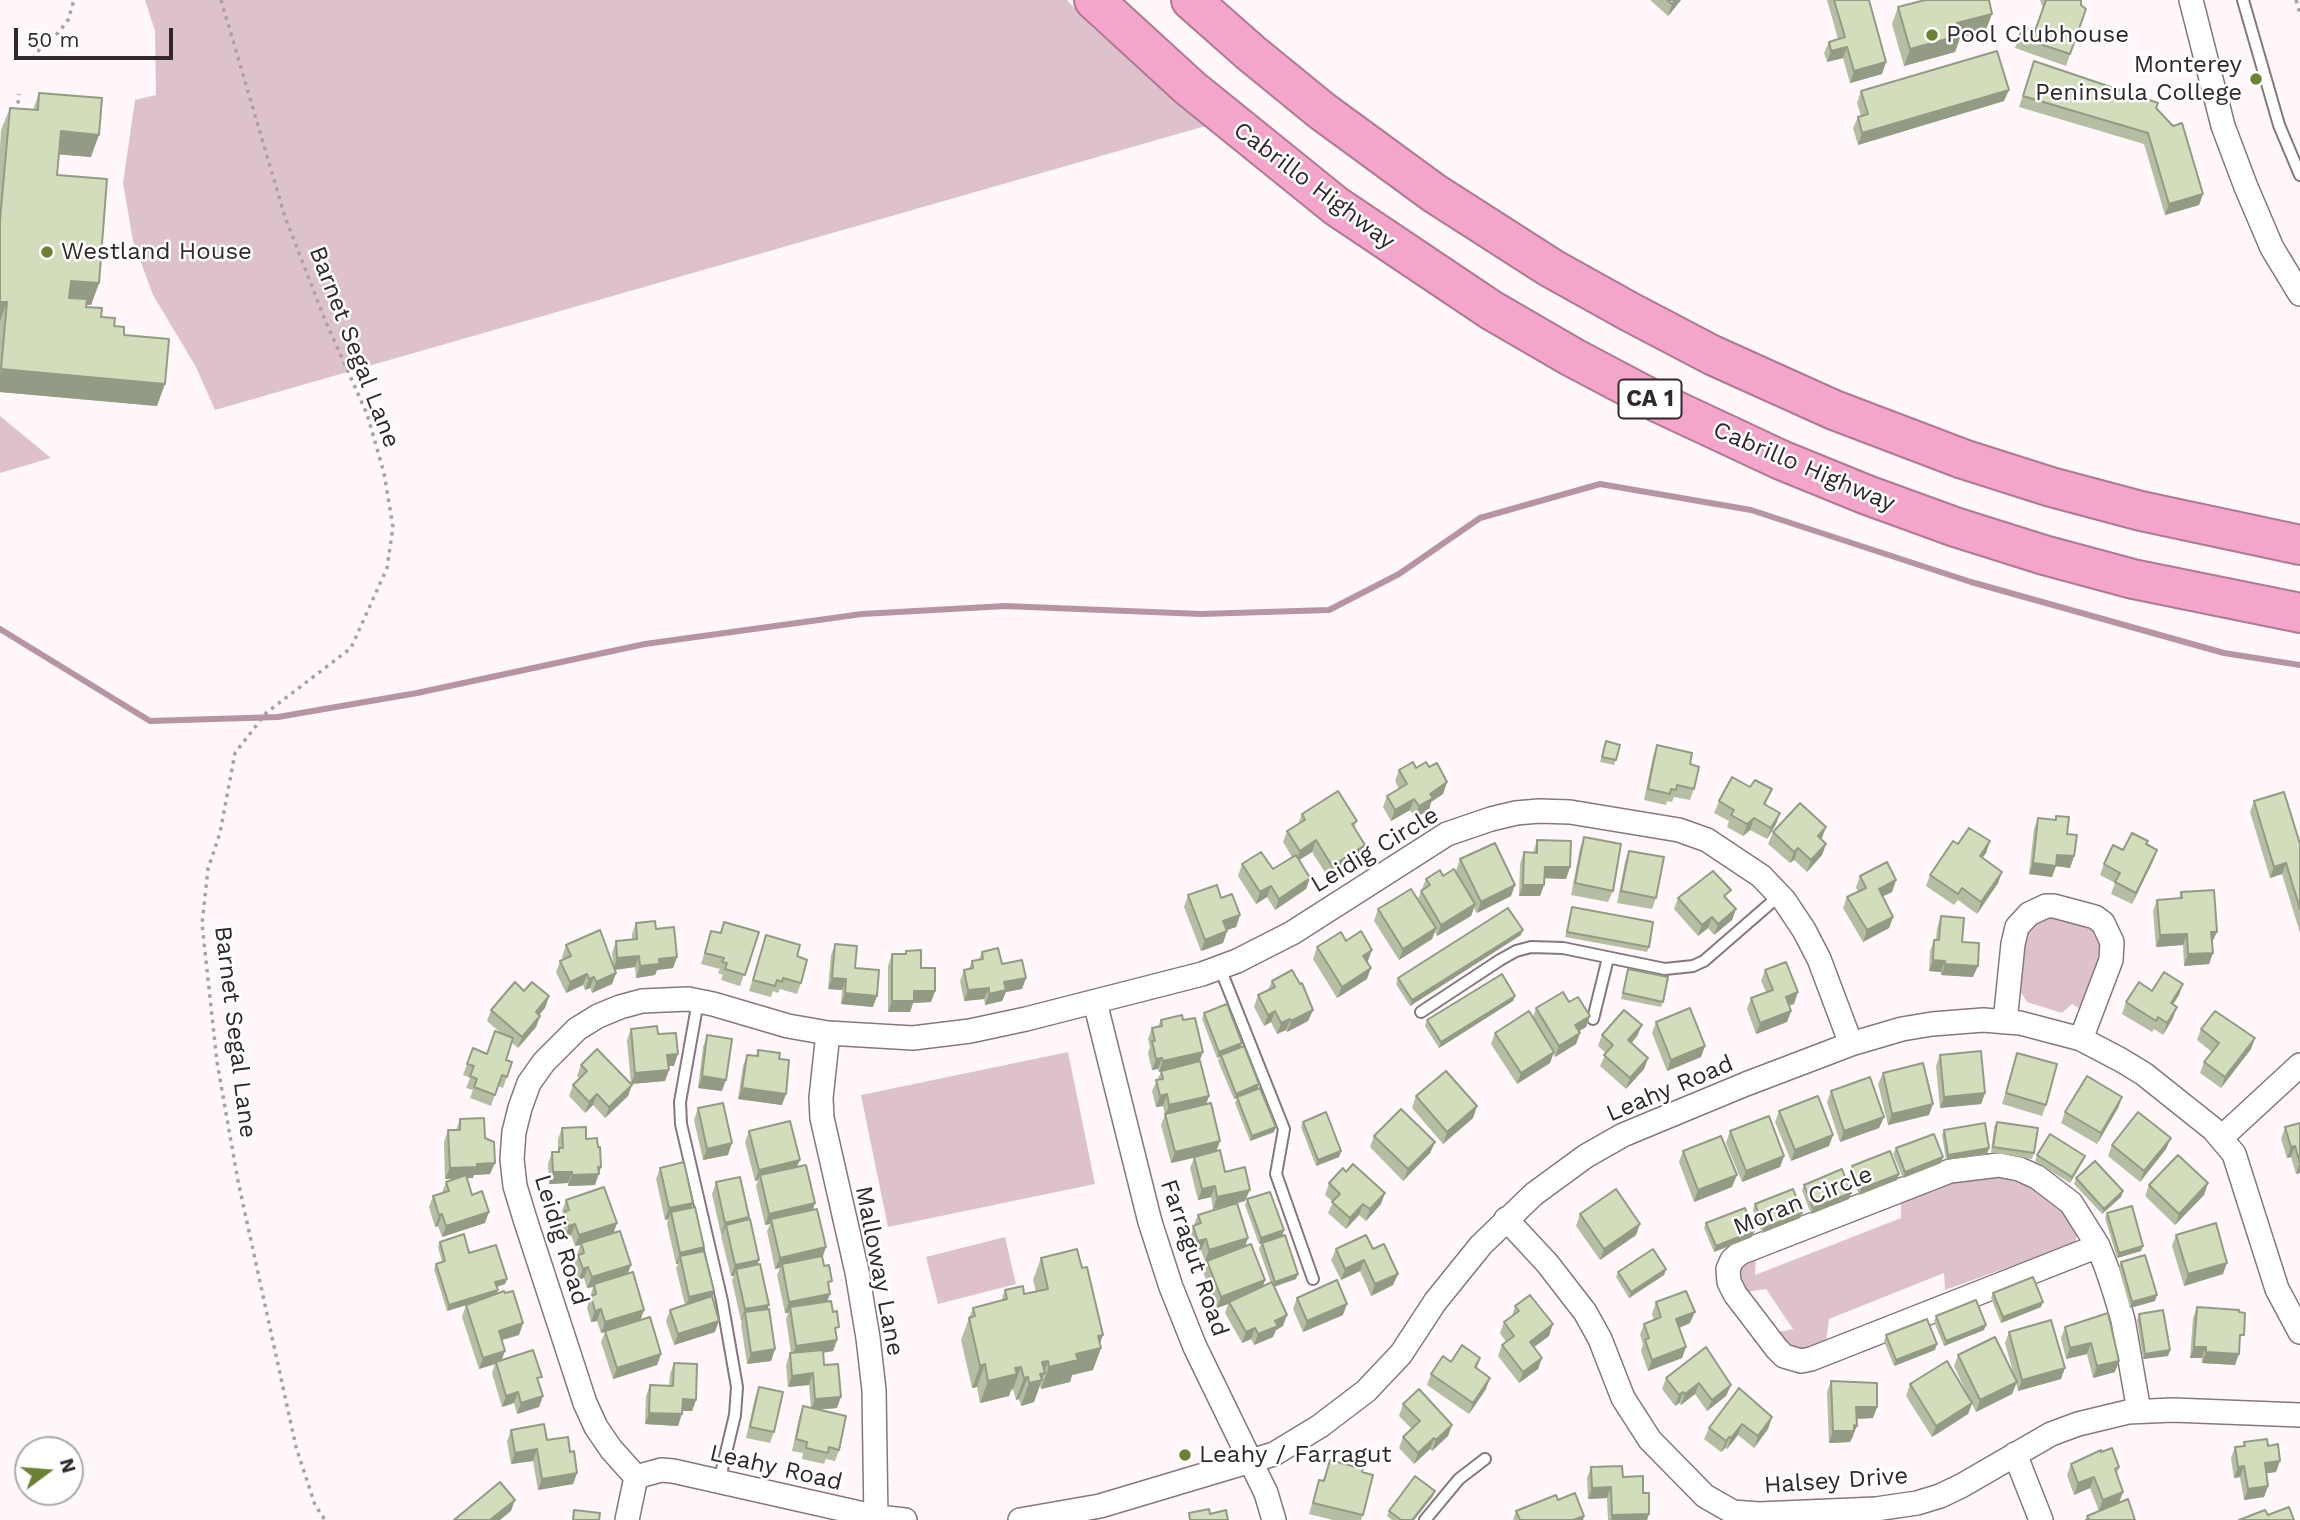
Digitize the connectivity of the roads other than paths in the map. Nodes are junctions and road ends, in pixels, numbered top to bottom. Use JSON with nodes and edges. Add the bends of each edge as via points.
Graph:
{"nodes":[{"id":1,"x":1094,"y":0,"type":"edge"},
{"id":2,"x":1191,"y":0,"type":"edge"},
{"id":3,"x":2191,"y":0,"type":"edge"},
{"id":4,"x":2243,"y":0,"type":"edge"},
{"id":5,"x":2300,"y":175,"type":"edge"},
{"id":6,"x":2300,"y":294,"type":"edge"},
{"id":7,"x":2300,"y":545,"type":"edge"},
{"id":8,"x":2300,"y":613,"type":"edge"},
{"id":9,"x":1780,"y":895,"type":"junction"},
{"id":10,"x":1608,"y":958,"type":"junction"},
{"id":11,"x":1220,"y":968,"type":"junction"},
{"id":12,"x":698,"y":1001,"type":"junction"},
{"id":13,"x":1095,"y":1002,"type":"junction"},
{"id":14,"x":1421,"y":1012,"type":"dead end"},
{"id":15,"x":1593,"y":1019,"type":"dead end"},
{"id":16,"x":2005,"y":1022,"type":"junction"},
{"id":17,"x":828,"y":1033,"type":"junction"},
{"id":18,"x":2081,"y":1039,"type":"junction"},
{"id":19,"x":1851,"y":1044,"type":"junction"},
{"id":20,"x":2300,"y":1065,"type":"edge"},
{"id":21,"x":2222,"y":1137,"type":"junction"},
{"id":22,"x":1506,"y":1219,"type":"junction"},
{"id":23,"x":2098,"y":1246,"type":"junction"},
{"id":24,"x":1313,"y":1279,"type":"dead end"},
{"id":25,"x":2300,"y":1332,"type":"edge"},
{"id":26,"x":2139,"y":1411,"type":"junction"},
{"id":27,"x":2300,"y":1415,"type":"edge"},
{"id":28,"x":2015,"y":1454,"type":"junction"},
{"id":29,"x":1485,"y":1459,"type":"dead end"},
{"id":30,"x":1251,"y":1460,"type":"junction"},
{"id":31,"x":636,"y":1477,"type":"junction"},
{"id":32,"x":719,"y":1482,"type":"junction"},
{"id":33,"x":1714,"y":1513,"type":"edge"},
{"id":34,"x":876,"y":1518,"type":"edge"},
{"id":35,"x":627,"y":1520,"type":"edge"},
{"id":36,"x":905,"y":1520,"type":"edge"},
{"id":37,"x":1020,"y":1520,"type":"edge"},
{"id":38,"x":1274,"y":1520,"type":"edge"},
{"id":39,"x":1425,"y":1520,"type":"edge"},
{"id":40,"x":2040,"y":1520,"type":"edge"}],
"edges":[{"from":1,"to":8,"type":"highway","name":"Cabrillo Highway","number":"CA 1","via":[[1225,118],[1356,220],[1491,310],[1657,402],[1802,469],[1955,527],[2133,579]]},
{"from":2,"to":7,"type":"highway","number":"CA 1","via":[[1322,111],[1434,193],[1551,268],[1712,355],[1834,410],[1963,459],[2141,511]]},
{"from":3,"to":6,"type":"street","via":[[2224,126],[2246,187],[2272,248]]},
{"from":4,"to":5,"type":"lane","via":[[2279,125]]},
{"from":9,"to":10,"type":"lane","via":[[1693,966],[1665,969]]},
{"from":9,"to":11,"type":"street","name":"Leidig Circle","via":[[1732,855],[1679,830],[1570,813],[1516,813],[1447,835],[1283,938]]},
{"from":9,"to":19,"type":"street","name":"Leidig Circle","via":[[1819,959]]},
{"from":10,"to":14,"type":"lane","via":[[1563,948],[1516,951]]},
{"from":10,"to":15,"type":"lane"},
{"from":11,"to":13,"type":"street","name":"Leidig Circle"},
{"from":11,"to":24,"type":"lane","via":[[1284,1129],[1276,1174]]},
{"from":12,"to":17,"type":"street","name":"Leidig Road"},
{"from":12,"to":31,"type":"street","name":"Leidig Road","via":[[642,1001],[576,1029],[529,1083],[514,1132],[515,1186],[585,1403],[611,1449]]},
{"from":12,"to":32,"type":"lane","via":[[680,1102],[737,1387]]},
{"from":13,"to":17,"type":"street","name":"Leidig Circle","via":[[940,1035]]},
{"from":13,"to":30,"type":"street","name":"Farragut Road","via":[[1150,1222],[1171,1287]]},
{"from":16,"to":18,"type":"street","name":"Leahy Road"},
{"from":16,"to":18,"type":"street","via":[[2017,927],[2029,914],[2054,906],[2095,918],[2103,923],[2112,942],[2111,961]]},
{"from":16,"to":19,"type":"street","name":"Leahy Road","via":[[1932,1024]]},
{"from":17,"to":34,"type":"street","name":"Malloway Lane","via":[[822,1118],[868,1338],[874,1390]]},
{"from":18,"to":21,"type":"street","name":"Leahy Road","via":[[2144,1074]]},
{"from":19,"to":22,"type":"street","name":"Leahy Road","via":[[1623,1135],[1586,1156]]},
{"from":20,"to":21,"type":"street"},
{"from":21,"to":25,"type":"street","name":"Leahy Road","via":[[2241,1171],[2277,1289]]},
{"from":22,"to":30,"type":"street","name":"Leahy Road","via":[[1451,1282],[1401,1354],[1366,1391],[1297,1441]]},
{"from":22,"to":33,"type":"street","name":"Halsey Drive","via":[[1585,1312],[1623,1398],[1643,1431]]},
{"from":23,"to":23,"type":"street","name":"Moran Circle","via":[[2071,1203],[2037,1177],[1999,1165],[1975,1167],[1928,1179],[1740,1253],[1728,1269],[1729,1282],[1777,1349],[1801,1361]]},
{"from":23,"to":26,"type":"street","name":"Moran Circle","via":[[2123,1320]]},
{"from":26,"to":27,"type":"street","name":"Halsey Drive"},
{"from":26,"to":28,"type":"street","name":"Halsey Drive","via":[[2078,1424]]},
{"from":28,"to":33,"type":"street","name":"Halsey Drive","via":[[1941,1496],[1896,1507]]},
{"from":28,"to":40,"type":"street"},
{"from":29,"to":39,"type":"lane","via":[[1444,1493]]},
{"from":30,"to":37,"type":"street","name":"Leahy Road","via":[[1100,1506]]},
{"from":30,"to":38,"type":"street","name":"Farragut Road"},
{"from":31,"to":32,"type":"street","name":"Leahy Road","via":[[661,1470]]},
{"from":31,"to":35,"type":"street"},
{"from":32,"to":34,"type":"street","name":"Leahy Road"},
{"from":34,"to":36,"type":"street","name":"Leahy Road"}]}
